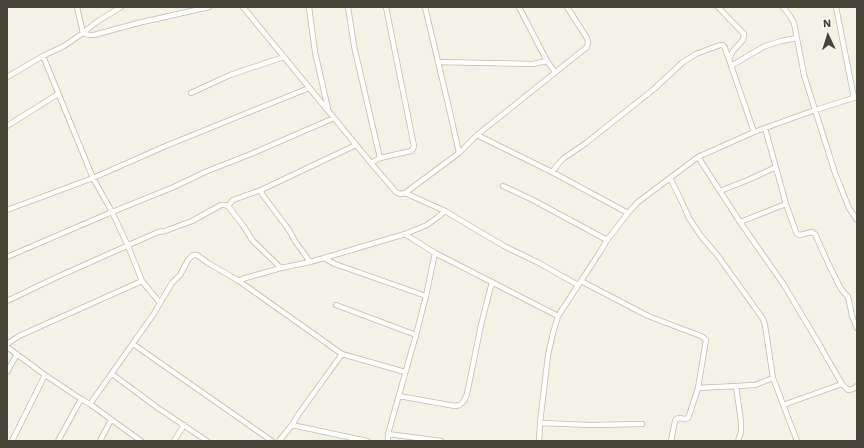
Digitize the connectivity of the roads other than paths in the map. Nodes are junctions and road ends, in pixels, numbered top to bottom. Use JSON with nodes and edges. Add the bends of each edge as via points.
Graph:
{"nodes":[{"id":1,"x":77,"y":7,"type":"edge"},
{"id":2,"x":121,"y":7,"type":"edge"},
{"id":3,"x":209,"y":7,"type":"edge"},
{"id":4,"x":243,"y":7,"type":"edge"},
{"id":5,"x":309,"y":7,"type":"edge"},
{"id":6,"x":348,"y":7,"type":"edge"},
{"id":7,"x":386,"y":7,"type":"edge"},
{"id":8,"x":425,"y":7,"type":"edge"},
{"id":9,"x":519,"y":7,"type":"edge"},
{"id":10,"x":566,"y":7,"type":"edge"},
{"id":11,"x":718,"y":7,"type":"edge"},
{"id":12,"x":783,"y":7,"type":"edge"},
{"id":13,"x":836,"y":7,"type":"edge"},
{"id":14,"x":110,"y":10,"type":"edge"},
{"id":15,"x":83,"y":33,"type":"junction"},
{"id":16,"x":797,"y":38,"type":"junction"},
{"id":17,"x":43,"y":56,"type":"junction"},
{"id":18,"x":284,"y":57,"type":"junction"},
{"id":19,"x":729,"y":59,"type":"junction"},
{"id":20,"x":547,"y":61,"type":"junction"},
{"id":21,"x":438,"y":62,"type":"junction"},
{"id":22,"x":732,"y":66,"type":"junction"},
{"id":23,"x":555,"y":72,"type":"junction"},
{"id":24,"x":7,"y":77,"type":"edge"},
{"id":25,"x":309,"y":88,"type":"junction"},
{"id":26,"x":191,"y":93,"type":"dead end"},
{"id":27,"x":58,"y":94,"type":"junction"},
{"id":28,"x":856,"y":98,"type":"edge"},
{"id":29,"x":815,"y":110,"type":"junction"},
{"id":30,"x":328,"y":111,"type":"junction"},
{"id":31,"x":334,"y":118,"type":"junction"},
{"id":32,"x":7,"y":126,"type":"edge"},
{"id":33,"x":765,"y":128,"type":"junction"},
{"id":34,"x":754,"y":132,"type":"junction"},
{"id":35,"x":478,"y":136,"type":"junction"},
{"id":36,"x":356,"y":146,"type":"junction"},
{"id":37,"x":459,"y":153,"type":"junction"},
{"id":38,"x":380,"y":158,"type":"junction"},
{"id":39,"x":698,"y":158,"type":"junction"},
{"id":40,"x":370,"y":163,"type":"junction"},
{"id":41,"x":776,"y":167,"type":"junction"},
{"id":42,"x":552,"y":172,"type":"junction"},
{"id":43,"x":93,"y":178,"type":"junction"},
{"id":44,"x":670,"y":178,"type":"junction"},
{"id":45,"x":503,"y":186,"type":"dead end"},
{"id":46,"x":261,"y":190,"type":"junction"},
{"id":47,"x":720,"y":191,"type":"junction"},
{"id":48,"x":405,"y":193,"type":"junction"},
{"id":49,"x":786,"y":204,"type":"junction"},
{"id":50,"x":228,"y":206,"type":"junction"},
{"id":51,"x":7,"y":210,"type":"edge"},
{"id":52,"x":444,"y":211,"type":"junction"},
{"id":53,"x":112,"y":212,"type":"junction"},
{"id":54,"x":628,"y":213,"type":"junction"},
{"id":55,"x":857,"y":220,"type":"edge"},
{"id":56,"x":740,"y":222,"type":"junction"},
{"id":57,"x":405,"y":234,"type":"junction"},
{"id":58,"x":607,"y":240,"type":"junction"},
{"id":59,"x":128,"y":246,"type":"junction"},
{"id":60,"x":435,"y":253,"type":"junction"},
{"id":61,"x":7,"y":257,"type":"edge"},
{"id":62,"x":324,"y":258,"type":"junction"},
{"id":63,"x":310,"y":262,"type":"junction"},
{"id":64,"x":281,"y":268,"type":"junction"},
{"id":65,"x":239,"y":281,"type":"junction"},
{"id":66,"x":142,"y":282,"type":"junction"},
{"id":67,"x":492,"y":282,"type":"junction"},
{"id":68,"x":580,"y":283,"type":"junction"},
{"id":69,"x":426,"y":296,"type":"junction"},
{"id":70,"x":7,"y":301,"type":"edge"},
{"id":71,"x":160,"y":302,"type":"junction"},
{"id":72,"x":336,"y":305,"type":"dead end"},
{"id":73,"x":558,"y":316,"type":"junction"},
{"id":74,"x":857,"y":328,"type":"edge"},
{"id":75,"x":416,"y":335,"type":"junction"},
{"id":76,"x":133,"y":344,"type":"junction"},
{"id":77,"x":7,"y":345,"type":"edge"},
{"id":78,"x":17,"y":354,"type":"junction"},
{"id":79,"x":342,"y":354,"type":"junction"},
{"id":80,"x":7,"y":372,"type":"edge"},
{"id":81,"x":405,"y":372,"type":"junction"},
{"id":82,"x":112,"y":374,"type":"junction"},
{"id":83,"x":45,"y":375,"type":"junction"},
{"id":84,"x":773,"y":378,"type":"junction"},
{"id":85,"x":842,"y":384,"type":"junction"},
{"id":86,"x":736,"y":386,"type":"junction"},
{"id":87,"x":857,"y":386,"type":"edge"},
{"id":88,"x":698,"y":388,"type":"junction"},
{"id":89,"x":399,"y":396,"type":"junction"},
{"id":90,"x":81,"y":399,"type":"junction"},
{"id":91,"x":90,"y":404,"type":"junction"},
{"id":92,"x":783,"y":405,"type":"junction"},
{"id":93,"x":111,"y":420,"type":"junction"},
{"id":94,"x":540,"y":423,"type":"junction"},
{"id":95,"x":642,"y":424,"type":"dead end"},
{"id":96,"x":184,"y":425,"type":"junction"},
{"id":97,"x":292,"y":425,"type":"junction"},
{"id":98,"x":388,"y":434,"type":"junction"},
{"id":99,"x":12,"y":441,"type":"edge"},
{"id":100,"x":58,"y":441,"type":"edge"},
{"id":101,"x":100,"y":441,"type":"edge"},
{"id":102,"x":141,"y":441,"type":"edge"},
{"id":103,"x":174,"y":441,"type":"edge"},
{"id":104,"x":207,"y":441,"type":"edge"},
{"id":105,"x":272,"y":441,"type":"edge"},
{"id":106,"x":279,"y":441,"type":"edge"},
{"id":107,"x":367,"y":441,"type":"edge"},
{"id":108,"x":388,"y":441,"type":"edge"},
{"id":109,"x":441,"y":441,"type":"edge"},
{"id":110,"x":539,"y":441,"type":"edge"},
{"id":111,"x":671,"y":441,"type":"edge"},
{"id":112,"x":738,"y":441,"type":"edge"},
{"id":113,"x":796,"y":441,"type":"edge"}],
"edges":[{"from":1,"to":15,"type":"street"},
{"from":2,"to":14,"type":"street"},
{"from":3,"to":15,"type":"street","via":[[138,23],[99,35]]},
{"from":4,"to":18,"type":"street"},
{"from":5,"to":30,"type":"street","via":[[315,52]]},
{"from":6,"to":38,"type":"street","via":[[354,46]]},
{"from":7,"to":38,"type":"street","via":[[414,146],[411,151]]},
{"from":8,"to":21,"type":"street"},
{"from":9,"to":20,"type":"street"},
{"from":10,"to":23,"type":"street","via":[[588,42],[587,47]]},
{"from":11,"to":19,"type":"street","via":[[744,34],[743,40]]},
{"from":12,"to":16,"type":"street","via":[[794,23]]},
{"from":13,"to":28,"type":"street"},
{"from":14,"to":15,"type":"street"},
{"from":15,"to":17,"type":"street"},
{"from":16,"to":22,"type":"street","via":[[765,46]]},
{"from":16,"to":29,"type":"street","via":[[804,75]]},
{"from":17,"to":24,"type":"street"},
{"from":17,"to":27,"type":"street"},
{"from":18,"to":25,"type":"street"},
{"from":18,"to":26,"type":"street","via":[[230,75]]},
{"from":19,"to":22,"type":"street"},
{"from":19,"to":42,"type":"street","via":[[723,45],[688,58],[654,89],[564,158]]},
{"from":20,"to":21,"type":"street","via":[[533,64]]},
{"from":20,"to":23,"type":"street"},
{"from":21,"to":37,"type":"street"},
{"from":22,"to":34,"type":"street"},
{"from":23,"to":35,"type":"street"},
{"from":25,"to":30,"type":"street"},
{"from":25,"to":43,"type":"street"},
{"from":27,"to":32,"type":"street"},
{"from":27,"to":43,"type":"street"},
{"from":28,"to":29,"type":"street"},
{"from":29,"to":33,"type":"street"},
{"from":29,"to":55,"type":"street","via":[[835,173],[849,208]]},
{"from":30,"to":31,"type":"street"},
{"from":31,"to":36,"type":"street"},
{"from":31,"to":53,"type":"street"},
{"from":33,"to":34,"type":"street"},
{"from":33,"to":41,"type":"street"},
{"from":34,"to":39,"type":"street"},
{"from":35,"to":37,"type":"street"},
{"from":35,"to":42,"type":"street"},
{"from":36,"to":40,"type":"street"},
{"from":36,"to":46,"type":"street"},
{"from":37,"to":48,"type":"street"},
{"from":38,"to":40,"type":"street"},
{"from":39,"to":44,"type":"street"},
{"from":39,"to":47,"type":"street"},
{"from":40,"to":48,"type":"street","via":[[396,192]]},
{"from":41,"to":47,"type":"street"},
{"from":41,"to":49,"type":"street"},
{"from":42,"to":54,"type":"street"},
{"from":43,"to":51,"type":"street"},
{"from":43,"to":53,"type":"street"},
{"from":44,"to":54,"type":"street","via":[[638,202]]},
{"from":44,"to":84,"type":"street","via":[[689,218],[763,319]]},
{"from":45,"to":58,"type":"street"},
{"from":46,"to":50,"type":"street","via":[[233,200]]},
{"from":46,"to":63,"type":"street"},
{"from":47,"to":56,"type":"street"},
{"from":48,"to":52,"type":"street"},
{"from":49,"to":56,"type":"street"},
{"from":49,"to":74,"type":"street","via":[[797,234],[816,234],[841,289],[848,297]]},
{"from":50,"to":59,"type":"street","via":[[221,205],[192,221],[158,232]]},
{"from":50,"to":64,"type":"street","via":[[253,241]]},
{"from":52,"to":57,"type":"street","via":[[427,225]]},
{"from":52,"to":68,"type":"street","via":[[504,246]]},
{"from":53,"to":59,"type":"street"},
{"from":53,"to":61,"type":"street"},
{"from":54,"to":58,"type":"street"},
{"from":56,"to":85,"type":"street","via":[[784,285]]},
{"from":57,"to":60,"type":"street"},
{"from":57,"to":62,"type":"street"},
{"from":58,"to":68,"type":"street"},
{"from":59,"to":66,"type":"street"},
{"from":59,"to":70,"type":"street"},
{"from":60,"to":67,"type":"street"},
{"from":60,"to":69,"type":"street"},
{"from":62,"to":63,"type":"street"},
{"from":62,"to":69,"type":"street"},
{"from":63,"to":64,"type":"street"},
{"from":64,"to":65,"type":"street"},
{"from":65,"to":71,"type":"street","via":[[197,254],[188,260]]},
{"from":65,"to":79,"type":"street"},
{"from":66,"to":71,"type":"street"},
{"from":66,"to":77,"type":"street","via":[[19,336]]},
{"from":67,"to":73,"type":"street"},
{"from":67,"to":89,"type":"street","via":[[464,401],[455,406]]},
{"from":68,"to":73,"type":"street"},
{"from":68,"to":88,"type":"street","via":[[648,316],[704,338],[706,344]]},
{"from":69,"to":75,"type":"street"},
{"from":71,"to":76,"type":"street"},
{"from":72,"to":75,"type":"street"},
{"from":73,"to":94,"type":"street","via":[[548,355]]},
{"from":75,"to":81,"type":"street"},
{"from":76,"to":82,"type":"street"},
{"from":76,"to":105,"type":"street"},
{"from":77,"to":78,"type":"street"},
{"from":78,"to":80,"type":"street"},
{"from":78,"to":83,"type":"street"},
{"from":79,"to":81,"type":"street"},
{"from":79,"to":97,"type":"street"},
{"from":81,"to":89,"type":"street"},
{"from":82,"to":91,"type":"street"},
{"from":82,"to":96,"type":"street"},
{"from":83,"to":90,"type":"street"},
{"from":83,"to":99,"type":"street"},
{"from":84,"to":86,"type":"street","via":[[755,385]]},
{"from":84,"to":92,"type":"street"},
{"from":85,"to":87,"type":"street","via":[[848,390]]},
{"from":85,"to":92,"type":"street"},
{"from":86,"to":88,"type":"street"},
{"from":86,"to":112,"type":"street","via":[[741,422]]},
{"from":88,"to":111,"type":"street","via":[[688,418],[676,419]]},
{"from":89,"to":98,"type":"street"},
{"from":90,"to":91,"type":"street"},
{"from":90,"to":100,"type":"street"},
{"from":91,"to":93,"type":"street"},
{"from":92,"to":113,"type":"street"},
{"from":93,"to":101,"type":"street"},
{"from":93,"to":102,"type":"street"},
{"from":94,"to":95,"type":"street"},
{"from":94,"to":110,"type":"street"},
{"from":96,"to":103,"type":"street"},
{"from":96,"to":104,"type":"street"},
{"from":97,"to":106,"type":"street"},
{"from":97,"to":107,"type":"street"},
{"from":98,"to":108,"type":"street"},
{"from":98,"to":109,"type":"street"}]}
